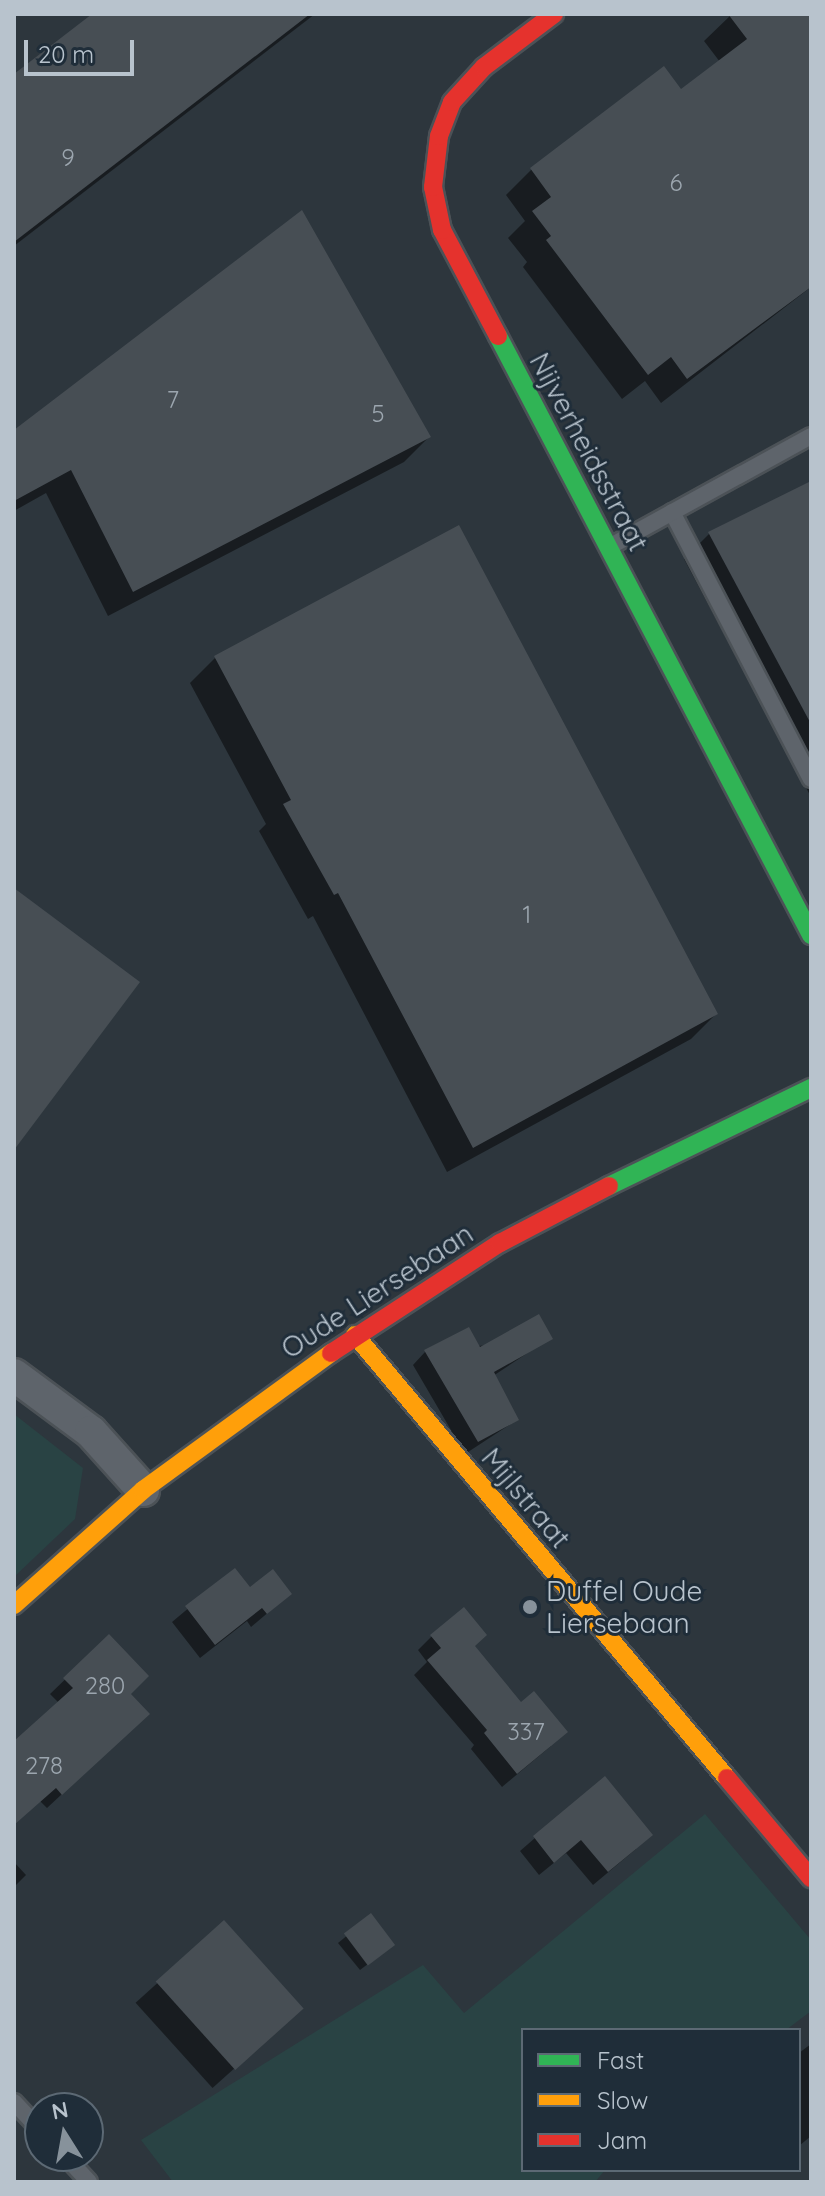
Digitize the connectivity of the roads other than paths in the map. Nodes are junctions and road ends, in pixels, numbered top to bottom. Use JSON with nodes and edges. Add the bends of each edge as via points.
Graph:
{"nodes":[{"id":1,"x":554,"y":14,"type":"edge"},
{"id":2,"x":811,"y":436,"type":"edge"},
{"id":3,"x":672,"y":512,"type":"junction"},
{"id":4,"x":608,"y":548,"type":"junction"},
{"id":5,"x":811,"y":779,"type":"edge"},
{"id":6,"x":811,"y":935,"type":"edge"},
{"id":7,"x":811,"y":1088,"type":"edge"},
{"id":8,"x":355,"y":1335,"type":"junction"},
{"id":9,"x":14,"y":1375,"type":"edge"},
{"id":10,"x":143,"y":1490,"type":"junction"},
{"id":11,"x":14,"y":1605,"type":"edge"},
{"id":12,"x":811,"y":1878,"type":"edge"}],
"edges":[{"from":1,"to":4,"type":"street","name":"Nijverheidsstraat","via":[[484,67],[452,102],[439,136],[433,187],[442,230]]},
{"from":2,"to":3,"type":"lane"},
{"from":3,"to":4,"type":"lane"},
{"from":3,"to":5,"type":"lane"},
{"from":4,"to":6,"type":"street","name":"Nijverheidsstraat"},
{"from":7,"to":8,"type":"street","name":"Oude Liersebaan","via":[[500,1243]]},
{"from":8,"to":10,"type":"street","name":"Oude Liersebaan"},
{"from":8,"to":12,"type":"street","name":"Mijlstraat"},
{"from":9,"to":10,"type":"street","via":[[91,1432]]},
{"from":10,"to":11,"type":"street","name":"Oude Liersebaan"}]}
